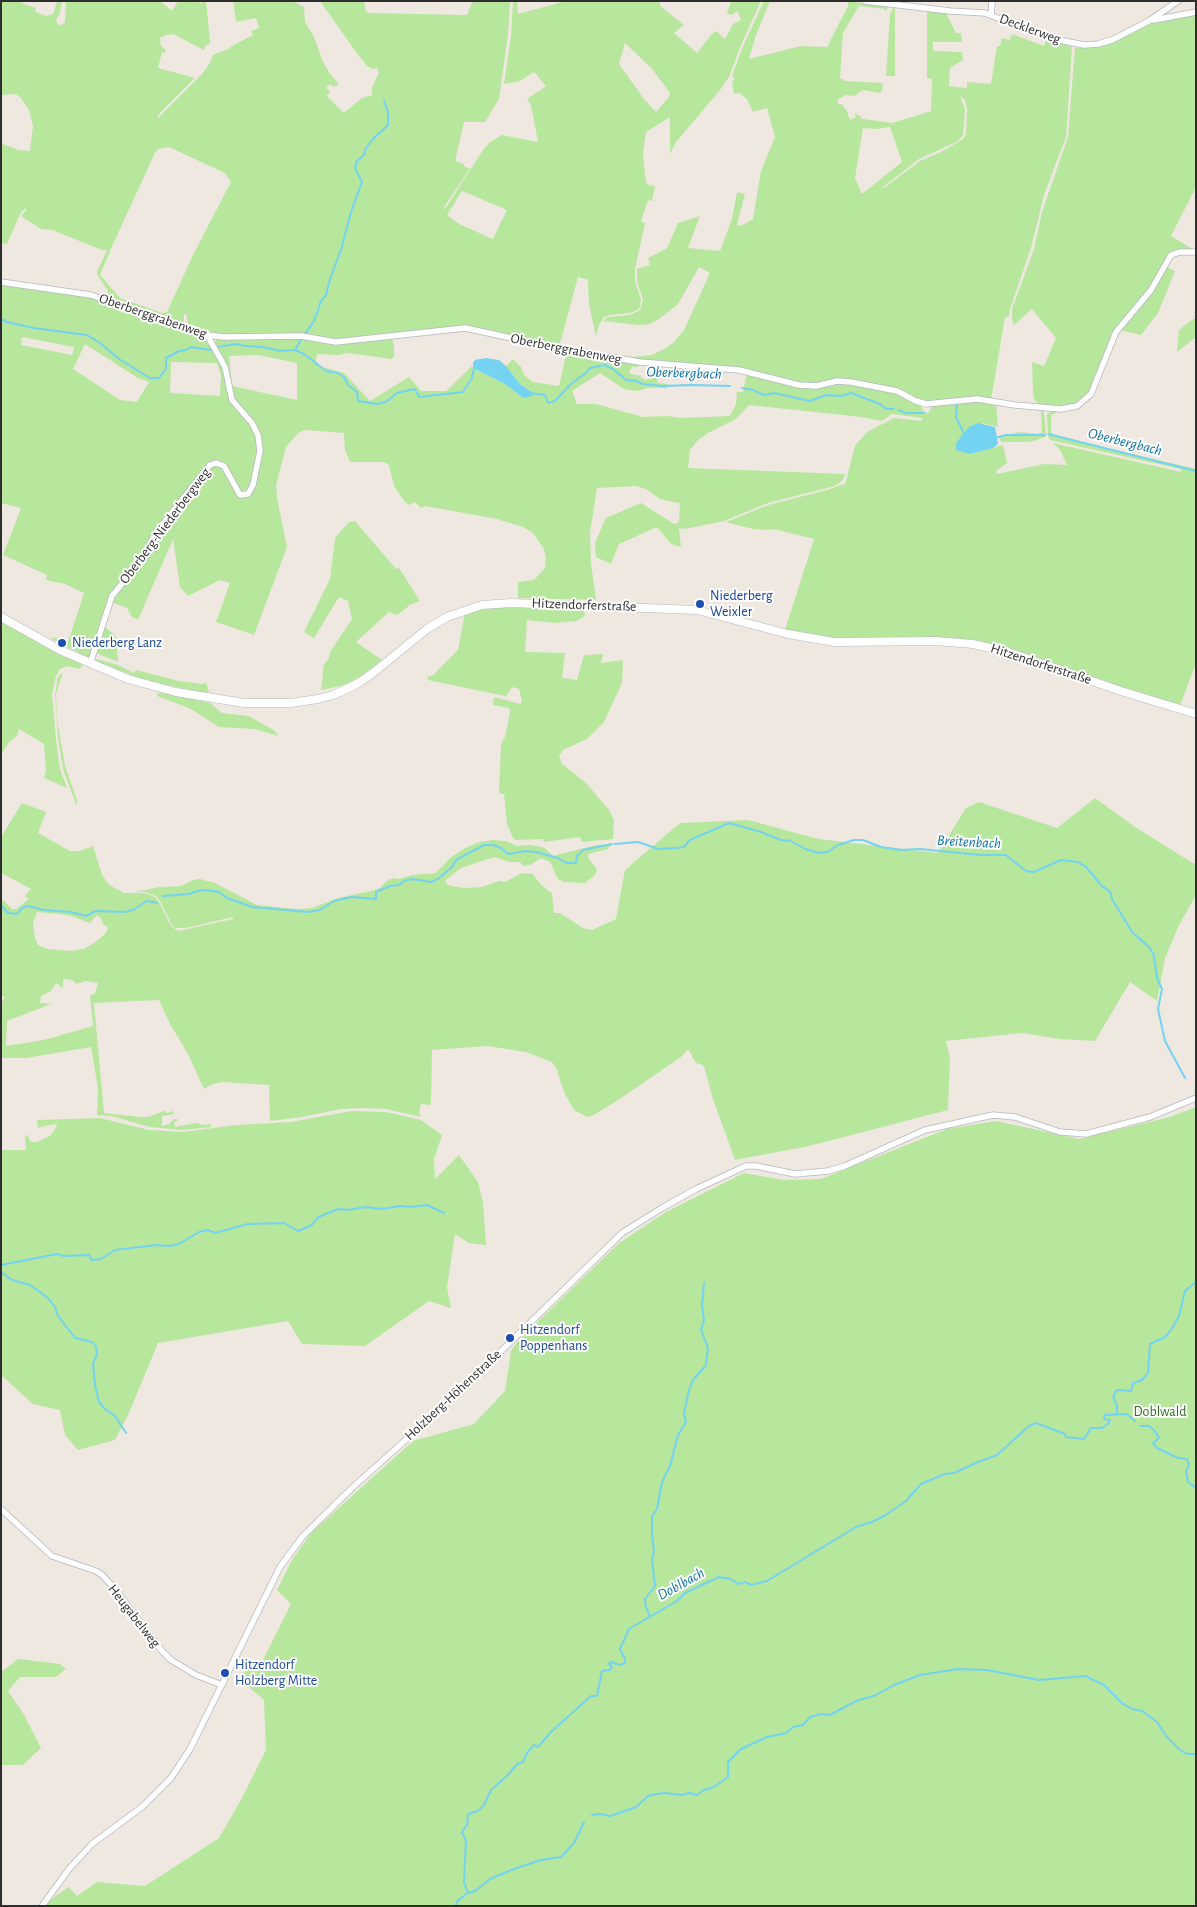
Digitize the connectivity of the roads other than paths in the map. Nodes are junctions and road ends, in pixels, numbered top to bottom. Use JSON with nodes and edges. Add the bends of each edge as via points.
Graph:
{"nodes":[{"id":1,"x":865,"y":1,"type":"edge"},
{"id":2,"x":992,"y":1,"type":"edge"},
{"id":3,"x":1178,"y":1,"type":"edge"},
{"id":4,"x":1196,"y":12,"type":"edge"},
{"id":5,"x":991,"y":15,"type":"junction"},
{"id":6,"x":1149,"y":21,"type":"junction"},
{"id":7,"x":1196,"y":252,"type":"edge"},
{"id":8,"x":1,"y":282,"type":"edge"},
{"id":9,"x":207,"y":335,"type":"junction"},
{"id":10,"x":1,"y":617,"type":"edge"},
{"id":11,"x":90,"y":664,"type":"junction"},
{"id":12,"x":1196,"y":714,"type":"edge"},
{"id":13,"x":1196,"y":1098,"type":"edge"},
{"id":14,"x":1,"y":1509,"type":"edge"},
{"id":15,"x":222,"y":1686,"type":"junction"},
{"id":16,"x":42,"y":1906,"type":"edge"}],
"edges":[{"from":1,"to":5,"type":"street","name":"Decklerweg"},
{"from":2,"to":5,"type":"street"},
{"from":3,"to":6,"type":"street","name":"Decklerweg"},
{"from":4,"to":6,"type":"street"},
{"from":5,"to":6,"type":"street","name":"Decklerweg","via":[[1049,38],[1084,45],[1105,42]]},
{"from":7,"to":9,"type":"street","name":"Oberberggrabenweg","via":[[1171,255],[1148,294],[1116,332],[1091,394],[1080,404],[1063,409],[977,398],[926,404],[893,389],[851,382],[799,385],[739,370],[639,362],[544,346],[466,328],[336,342],[301,336],[242,338]]},
{"from":8,"to":9,"type":"street","name":"Oberberggrabenweg","via":[[91,295]]},
{"from":9,"to":11,"type":"street","name":"Oberberg-Niederbergweg","via":[[225,367],[232,400],[254,426],[259,440],[258,465],[252,488],[246,495],[240,495],[224,466],[210,465],[112,596]]},
{"from":10,"to":11,"type":"main road","name":"Hitzendorferstraße"},
{"from":11,"to":12,"type":"main road","name":"Hitzendorferstraße","via":[[144,684],[202,697],[244,703],[300,703],[326,697],[357,684],[427,629],[467,609],[511,603],[661,608],[711,613],[824,641],[936,640],[983,646]]},
{"from":13,"to":15,"type":"street","name":"Holzberg-Höhenstraße","via":[[1150,1117],[1086,1134],[1060,1132],[1007,1115],[976,1118],[925,1130],[828,1171],[794,1174],[751,1166],[739,1168],[662,1208],[613,1240],[456,1395],[307,1531],[280,1566]]},
{"from":14,"to":15,"type":"street","name":"Heugabelweg","via":[[52,1556],[96,1571],[106,1579],[171,1660]]},
{"from":15,"to":16,"type":"street","name":"Holzberg-Höhenstraße","via":[[190,1749],[171,1778],[142,1807],[92,1844],[68,1869]]}]}
